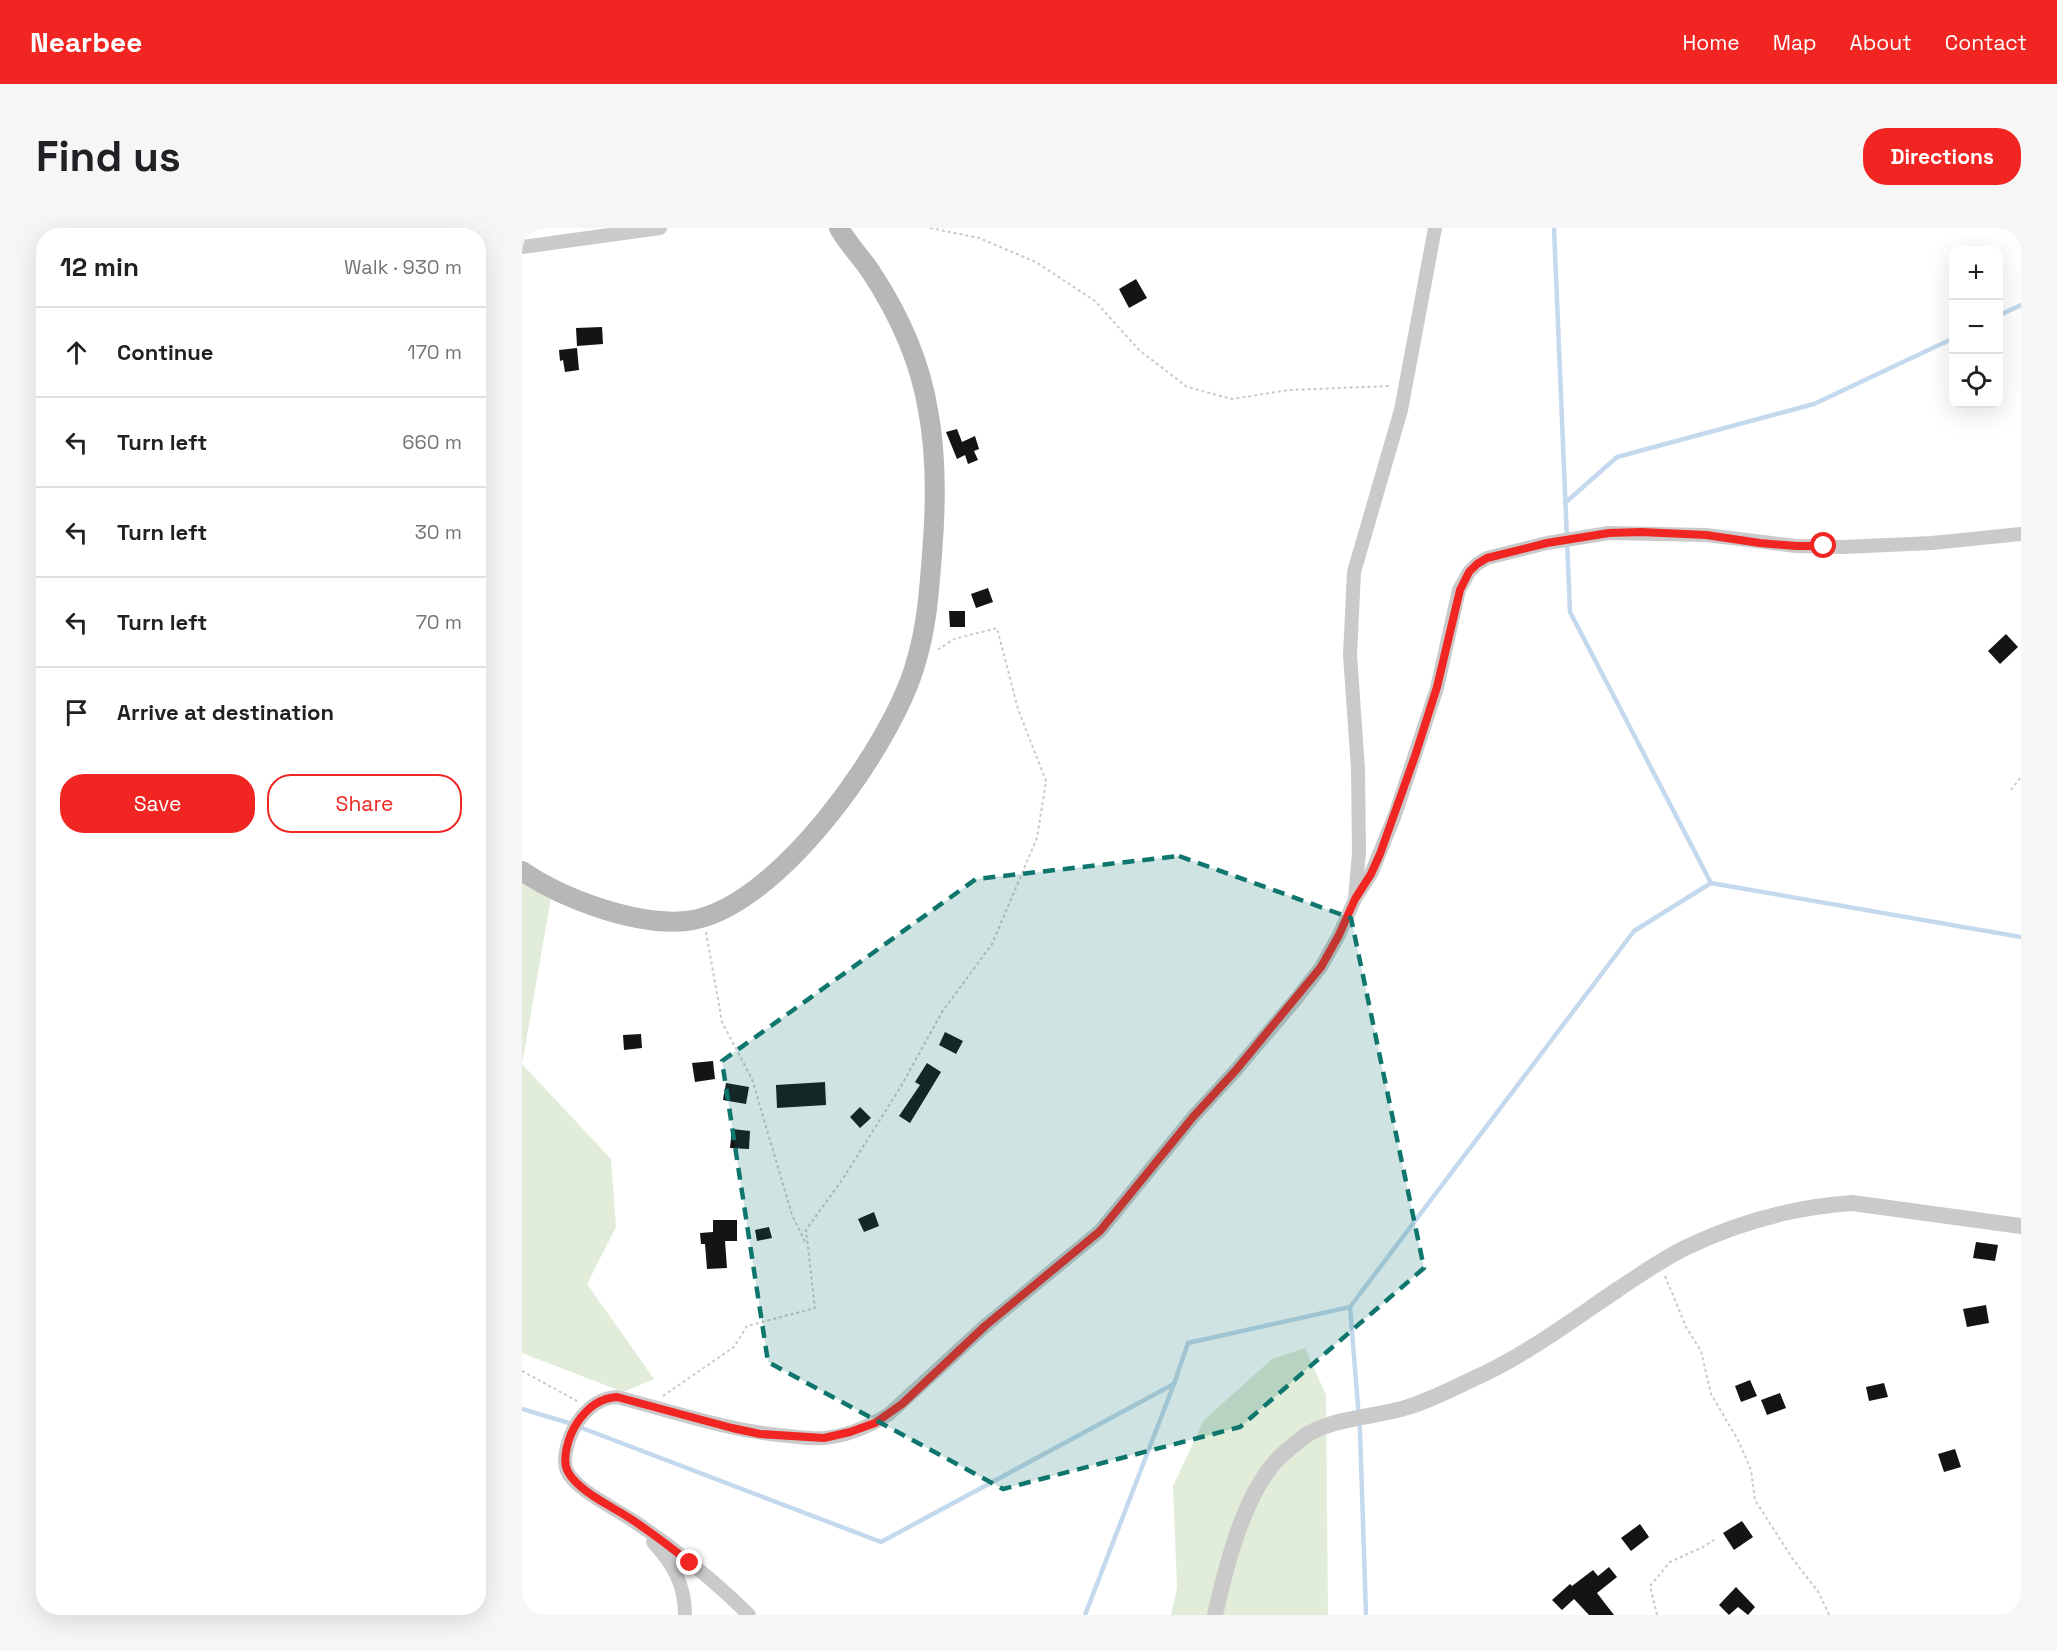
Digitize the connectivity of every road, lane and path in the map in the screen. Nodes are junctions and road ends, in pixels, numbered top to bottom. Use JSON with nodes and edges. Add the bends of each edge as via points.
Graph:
{"nodes":[{"id":1,"x":660,"y":228,"type":"edge"},
{"id":2,"x":839,"y":228,"type":"edge"},
{"id":3,"x":930,"y":228,"type":"edge"},
{"id":4,"x":1435,"y":228,"type":"edge"},
{"id":5,"x":522,"y":247,"type":"edge"},
{"id":6,"x":1406,"y":385,"type":"junction"},
{"id":7,"x":2021,"y":534,"type":"edge"},
{"id":8,"x":916,"y":664,"type":"junction"},
{"id":9,"x":2021,"y":777,"type":"edge"},
{"id":10,"x":2011,"y":790,"type":"dead end"},
{"id":11,"x":522,"y":871,"type":"edge"},
{"id":12,"x":1355,"y":899,"type":"junction"},
{"id":13,"x":703,"y":917,"type":"junction"},
{"id":14,"x":2021,"y":1226,"type":"edge"},
{"id":15,"x":807,"y":1246,"type":"junction"},
{"id":16,"x":1659,"y":1263,"type":"junction"},
{"id":17,"x":522,"y":1371,"type":"edge"},
{"id":18,"x":648,"y":1406,"type":"junction"},
{"id":19,"x":590,"y":1408,"type":"junction"},
{"id":20,"x":634,"y":1521,"type":"junction"},
{"id":21,"x":1717,"y":1538,"type":"dead end"},
{"id":22,"x":685,"y":1615,"type":"edge"},
{"id":23,"x":749,"y":1615,"type":"edge"},
{"id":24,"x":1215,"y":1615,"type":"edge"},
{"id":25,"x":1657,"y":1615,"type":"edge"},
{"id":26,"x":1829,"y":1615,"type":"edge"}],
"edges":[{"from":1,"to":5,"type":"street"},
{"from":2,"to":8,"type":"main road","via":[[870,270],[906,336],[928,408],[935,513],[928,616]]},
{"from":3,"to":6,"type":"path","via":[[979,238],[1036,262],[1095,301],[1139,350],[1187,387],[1233,399],[1289,390]]},
{"from":4,"to":6,"type":"street"},
{"from":6,"to":12,"type":"street","via":[[1354,572],[1350,655],[1358,769]]},
{"from":7,"to":12,"type":"street","via":[[1844,547],[1778,545],[1706,535],[1609,533],[1487,558],[1469,572],[1460,590],[1437,687],[1395,815],[1371,874]]},
{"from":8,"to":13,"type":"main road","via":[[884,732],[832,812],[804,846],[746,896],[716,914]]},
{"from":8,"to":15,"type":"path","via":[[954,639],[997,628],[1018,709],[1046,781],[1037,838],[992,944],[942,1012],[894,1097],[806,1230]]},
{"from":9,"to":10,"type":"path"},
{"from":11,"to":13,"type":"main road","via":[[539,883],[613,913],[657,920]]},
{"from":12,"to":18,"type":"street","via":[[1321,967],[1100,1231],[985,1326],[889,1414],[875,1423],[824,1438],[750,1432]]},
{"from":13,"to":15,"type":"path","via":[[722,1022],[752,1079],[792,1215]]},
{"from":14,"to":16,"type":"street","via":[[1852,1203],[1828,1205],[1747,1222],[1686,1247]]},
{"from":15,"to":18,"type":"path","via":[[815,1308],[747,1326],[734,1347]]},
{"from":16,"to":24,"type":"street","via":[[1527,1351],[1477,1377],[1408,1407],[1307,1435],[1272,1467],[1245,1513]]},
{"from":16,"to":26,"type":"path","via":[[1686,1327],[1701,1351],[1711,1394],[1751,1470],[1755,1500],[1819,1593]]},
{"from":17,"to":19,"type":"path"},
{"from":18,"to":19,"type":"street","via":[[617,1397],[597,1401]]},
{"from":19,"to":20,"type":"street","via":[[573,1432],[566,1451],[567,1470],[580,1486]]},
{"from":20,"to":22,"type":"street","via":[[669,1559],[679,1578]]},
{"from":20,"to":23,"type":"street"},
{"from":21,"to":25,"type":"path","via":[[1670,1562],[1650,1586]]}]}
